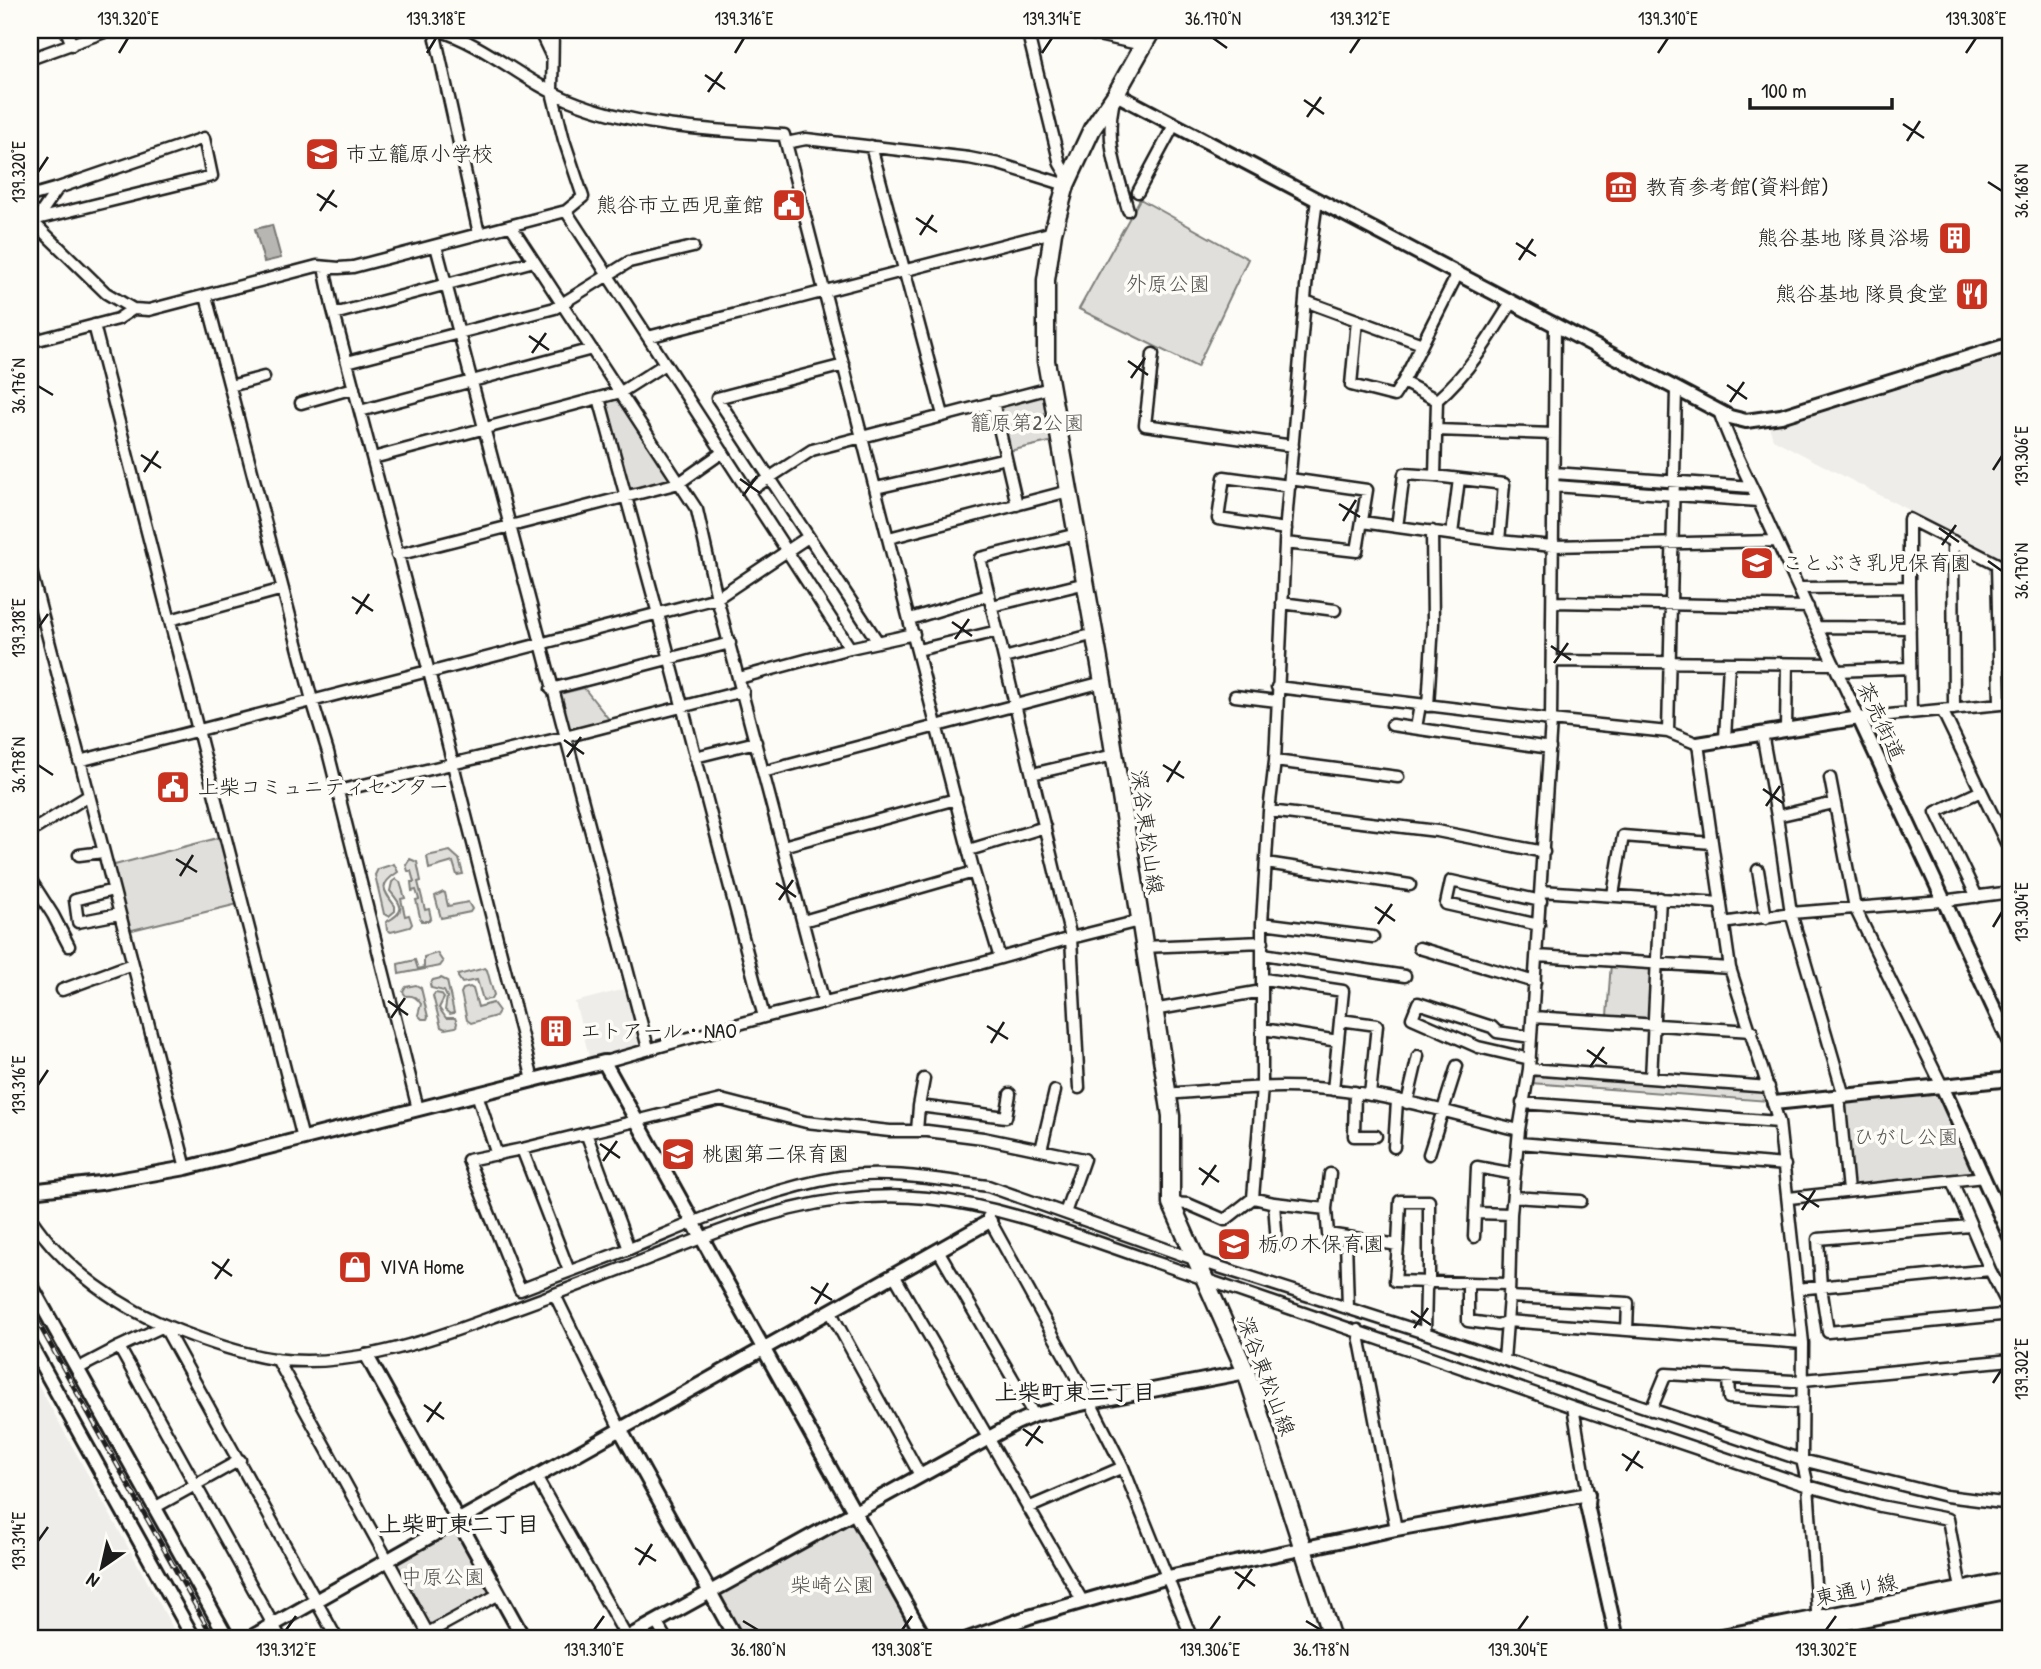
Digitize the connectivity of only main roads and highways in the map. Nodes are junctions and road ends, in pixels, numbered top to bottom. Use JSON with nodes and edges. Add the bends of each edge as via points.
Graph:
{"nodes":[{"id":1,"x":1152,"y":30,"type":"edge"},
{"id":2,"x":1332,"y":1639,"type":"edge"}],
"edges":[{"from":1,"to":2,"type":"main road","name":"深谷東松山線","via":[[1092,129],[1068,182],[1046,280],[1046,361],[1103,682],[1171,1116],[1171,1203],[1246,1372]]}]}
